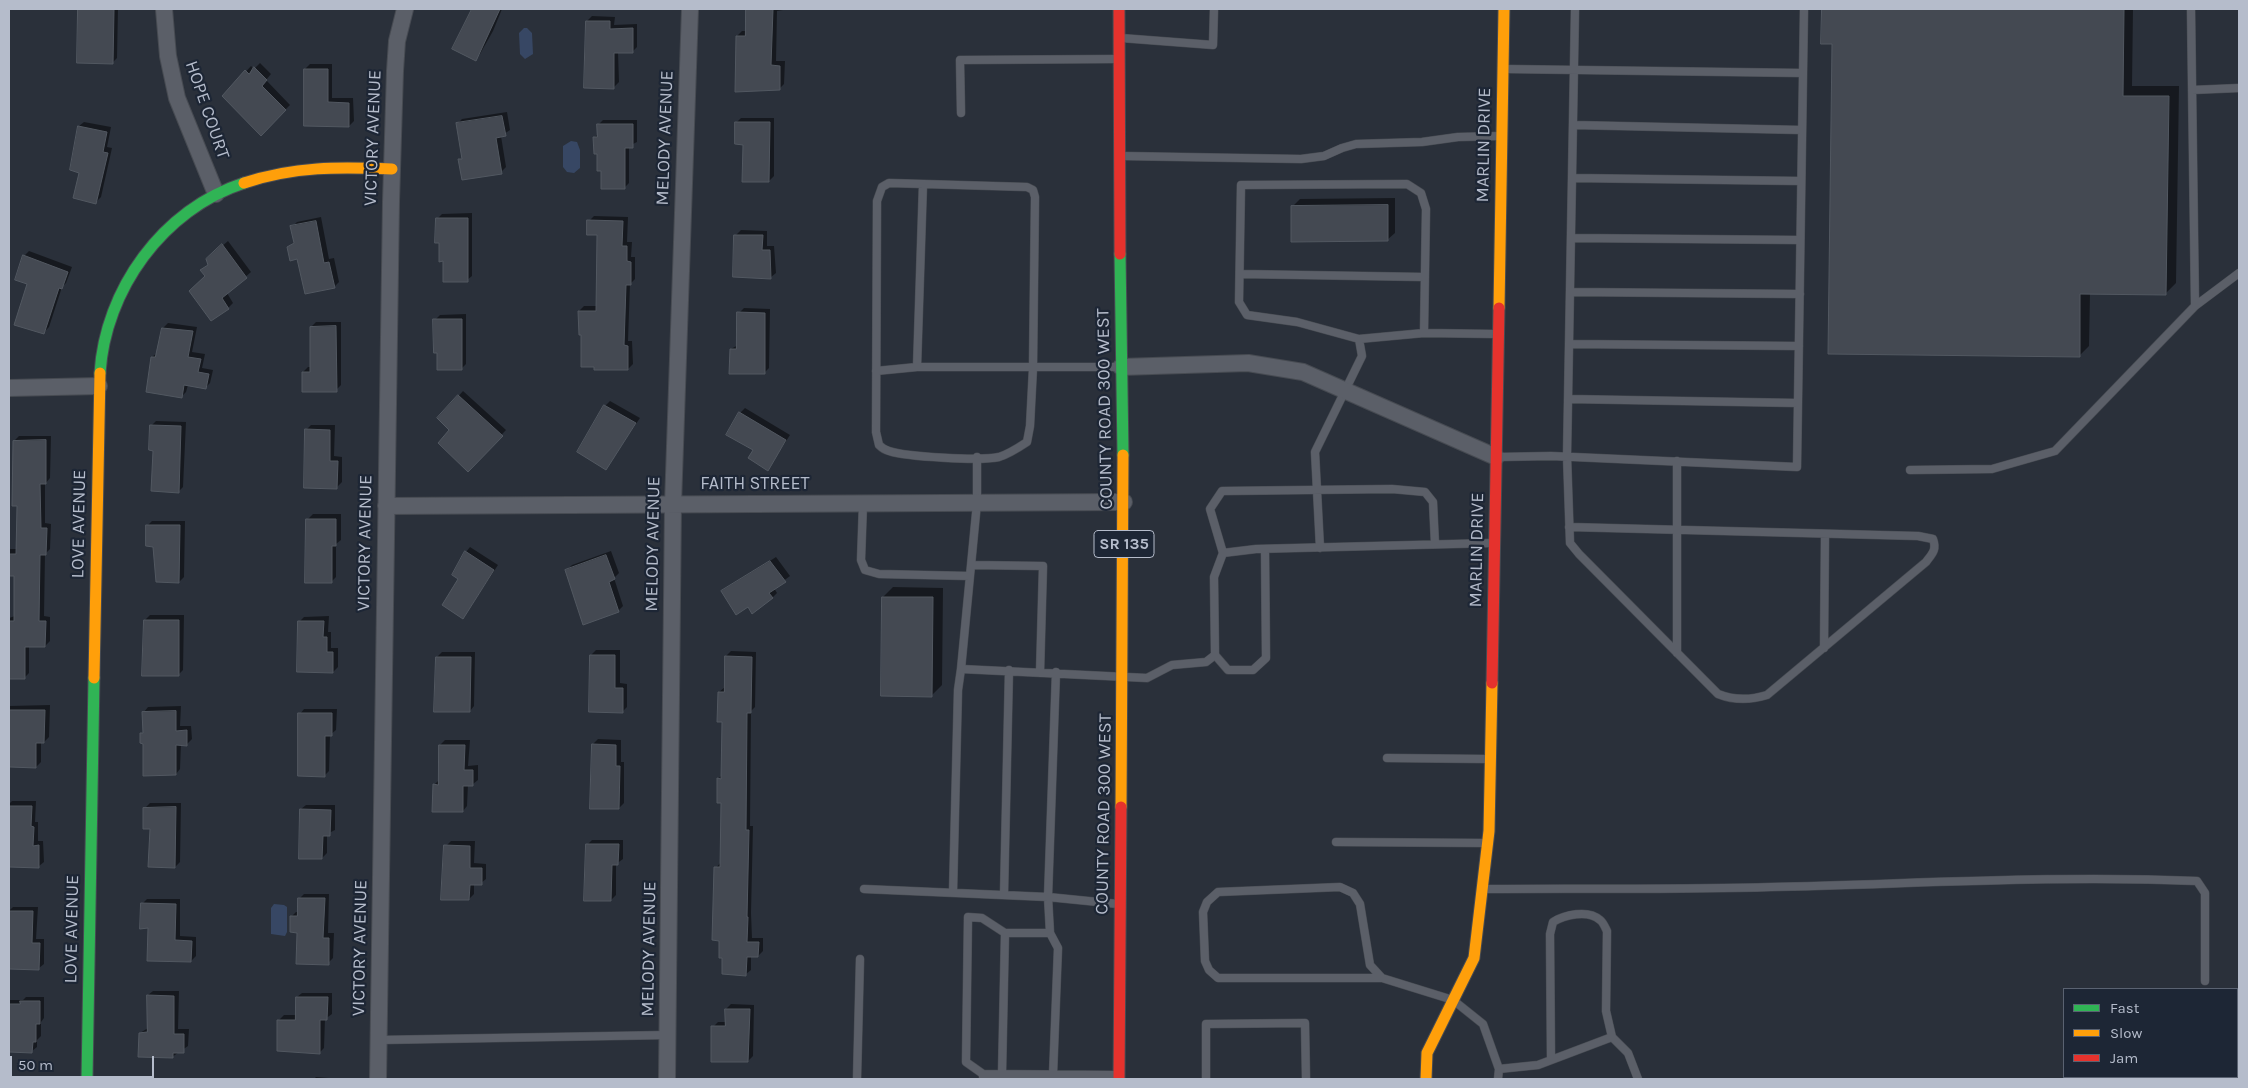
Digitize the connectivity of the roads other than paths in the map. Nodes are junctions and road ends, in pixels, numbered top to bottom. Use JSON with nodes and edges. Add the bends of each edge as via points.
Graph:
{"nodes":[{"id":1,"x":164,"y":9,"type":"edge"},
{"id":2,"x":405,"y":9,"type":"edge"},
{"id":3,"x":690,"y":9,"type":"edge"},
{"id":4,"x":1119,"y":9,"type":"edge"},
{"id":5,"x":1214,"y":9,"type":"edge"},
{"id":6,"x":1504,"y":9,"type":"edge"},
{"id":7,"x":1575,"y":9,"type":"edge"},
{"id":8,"x":1804,"y":9,"type":"edge"},
{"id":9,"x":2191,"y":9,"type":"edge"},
{"id":10,"x":1118,"y":38,"type":"junction"},
{"id":11,"x":1119,"y":59,"type":"junction"},
{"id":12,"x":1502,"y":68,"type":"junction"},
{"id":13,"x":1574,"y":70,"type":"junction"},
{"id":14,"x":1803,"y":73,"type":"junction"},
{"id":15,"x":2239,"y":88,"type":"edge"},
{"id":16,"x":2192,"y":90,"type":"junction"},
{"id":17,"x":961,"y":113,"type":"dead end"},
{"id":18,"x":1573,"y":125,"type":"junction"},
{"id":19,"x":1802,"y":130,"type":"junction"},
{"id":20,"x":1501,"y":136,"type":"junction"},
{"id":21,"x":1120,"y":156,"type":"junction"},
{"id":22,"x":392,"y":169,"type":"junction"},
{"id":23,"x":1572,"y":178,"type":"junction"},
{"id":24,"x":1801,"y":181,"type":"junction"},
{"id":25,"x":923,"y":184,"type":"junction"},
{"id":26,"x":216,"y":194,"type":"junction"},
{"id":27,"x":1571,"y":238,"type":"junction"},
{"id":28,"x":1800,"y":240,"type":"junction"},
{"id":29,"x":2239,"y":273,"type":"edge"},
{"id":30,"x":1240,"y":274,"type":"junction"},
{"id":31,"x":1425,"y":277,"type":"junction"},
{"id":32,"x":1570,"y":292,"type":"junction"},
{"id":33,"x":1800,"y":294,"type":"junction"},
{"id":34,"x":2195,"y":306,"type":"junction"},
{"id":35,"x":1424,"y":333,"type":"junction"},
{"id":36,"x":1498,"y":334,"type":"junction"},
{"id":37,"x":1358,"y":339,"type":"junction"},
{"id":38,"x":1569,"y":344,"type":"junction"},
{"id":39,"x":1799,"y":346,"type":"junction"},
{"id":40,"x":916,"y":367,"type":"junction"},
{"id":41,"x":1121,"y":367,"type":"junction"},
{"id":42,"x":1033,"y":368,"type":"junction"},
{"id":43,"x":876,"y":371,"type":"junction"},
{"id":44,"x":99,"y":386,"type":"junction"},
{"id":45,"x":9,"y":388,"type":"edge"},
{"id":46,"x":1344,"y":389,"type":"junction"},
{"id":47,"x":1568,"y":399,"type":"junction"},
{"id":48,"x":1798,"y":403,"type":"junction"},
{"id":49,"x":1567,"y":456,"type":"junction"},
{"id":50,"x":977,"y":457,"type":"junction"},
{"id":51,"x":1496,"y":457,"type":"junction"},
{"id":52,"x":1677,"y":461,"type":"junction"},
{"id":53,"x":1910,"y":470,"type":"dead end"},
{"id":54,"x":1315,"y":489,"type":"junction"},
{"id":55,"x":1124,"y":502,"type":"junction"},
{"id":56,"x":976,"y":503,"type":"junction"},
{"id":57,"x":673,"y":504,"type":"junction"},
{"id":58,"x":863,"y":504,"type":"junction"},
{"id":59,"x":386,"y":506,"type":"junction"},
{"id":60,"x":1569,"y":527,"type":"junction"},
{"id":61,"x":1678,"y":530,"type":"junction"},
{"id":62,"x":1825,"y":534,"type":"junction"},
{"id":63,"x":1494,"y":543,"type":"junction"},
{"id":64,"x":1435,"y":544,"type":"junction"},
{"id":65,"x":1320,"y":548,"type":"junction"},
{"id":66,"x":1265,"y":549,"type":"junction"},
{"id":67,"x":1223,"y":553,"type":"junction"},
{"id":68,"x":971,"y":566,"type":"junction"},
{"id":69,"x":970,"y":576,"type":"junction"},
{"id":70,"x":1824,"y":648,"type":"junction"},
{"id":71,"x":1677,"y":653,"type":"junction"},
{"id":72,"x":1215,"y":656,"type":"junction"},
{"id":73,"x":962,"y":669,"type":"junction"},
{"id":74,"x":1009,"y":670,"type":"junction"},
{"id":75,"x":1040,"y":672,"type":"junction"},
{"id":76,"x":1056,"y":672,"type":"junction"},
{"id":77,"x":1123,"y":676,"type":"junction"},
{"id":78,"x":1387,"y":758,"type":"dead end"},
{"id":79,"x":1490,"y":759,"type":"junction"},
{"id":80,"x":1336,"y":842,"type":"dead end"},
{"id":81,"x":1488,"y":844,"type":"junction"},
{"id":82,"x":864,"y":889,"type":"dead end"},
{"id":83,"x":1482,"y":889,"type":"junction"},
{"id":84,"x":953,"y":893,"type":"junction"},
{"id":85,"x":1004,"y":895,"type":"junction"},
{"id":86,"x":1048,"y":897,"type":"junction"},
{"id":87,"x":1120,"y":904,"type":"junction"},
{"id":88,"x":1005,"y":933,"type":"junction"},
{"id":89,"x":1050,"y":933,"type":"junction"},
{"id":90,"x":860,"y":960,"type":"dead end"},
{"id":91,"x":1382,"y":978,"type":"junction"},
{"id":92,"x":2205,"y":981,"type":"dead end"},
{"id":93,"x":1453,"y":1000,"type":"junction"},
{"id":94,"x":668,"y":1035,"type":"junction"},
{"id":95,"x":1612,"y":1037,"type":"junction"},
{"id":96,"x":379,"y":1040,"type":"junction"},
{"id":97,"x":1551,"y":1060,"type":"junction"},
{"id":98,"x":1499,"y":1069,"type":"junction"},
{"id":99,"x":1002,"y":1074,"type":"junction"},
{"id":100,"x":1053,"y":1075,"type":"junction"},
{"id":101,"x":983,"y":1077,"type":"edge"},
{"id":102,"x":1119,"y":1077,"type":"edge"},
{"id":103,"x":87,"y":1079,"type":"edge"},
{"id":104,"x":378,"y":1079,"type":"edge"},
{"id":105,"x":667,"y":1079,"type":"edge"},
{"id":106,"x":857,"y":1079,"type":"edge"},
{"id":107,"x":1206,"y":1079,"type":"edge"},
{"id":108,"x":1306,"y":1079,"type":"edge"},
{"id":109,"x":1426,"y":1079,"type":"edge"},
{"id":110,"x":1498,"y":1079,"type":"edge"},
{"id":111,"x":1638,"y":1079,"type":"edge"}],
"edges":[{"from":1,"to":26,"type":"street","name":"HOPE COURT","via":[[168,56],[177,98]]},
{"from":2,"to":22,"type":"street","name":"VICTORY AVENUE","via":[[397,41]]},
{"from":3,"to":57,"type":"street","name":"MELODY AVENUE"},
{"from":4,"to":10,"type":"street","name":"COUNTY ROAD 300 WEST","number":"SR 135"},
{"from":5,"to":10,"type":"lane","via":[[1212,45]]},
{"from":6,"to":12,"type":"street","name":"MARLIN DRIVE"},
{"from":7,"to":13,"type":"lane"},
{"from":8,"to":14,"type":"lane"},
{"from":9,"to":16,"type":"lane"},
{"from":10,"to":11,"type":"street","name":"COUNTY ROAD 300 WEST","number":"SR 135"},
{"from":11,"to":17,"type":"lane","via":[[960,60]]},
{"from":11,"to":21,"type":"street","name":"COUNTY ROAD 300 WEST","number":"SR 135"},
{"from":12,"to":13,"type":"lane"},
{"from":12,"to":20,"type":"street","name":"MARLIN DRIVE"},
{"from":13,"to":14,"type":"lane"},
{"from":13,"to":18,"type":"lane"},
{"from":14,"to":19,"type":"lane"},
{"from":15,"to":16,"type":"lane"},
{"from":16,"to":34,"type":"lane"},
{"from":18,"to":19,"type":"lane"},
{"from":18,"to":23,"type":"lane"},
{"from":19,"to":24,"type":"lane"},
{"from":20,"to":21,"type":"lane","via":[[1356,144],[1324,156],[1301,159]]},
{"from":20,"to":36,"type":"street","name":"MARLIN DRIVE"},
{"from":21,"to":41,"type":"street","name":"COUNTY ROAD 300 WEST","number":"SR 135"},
{"from":22,"to":26,"type":"street","name":"LOVE AVENUE","via":[[304,169],[268,175]]},
{"from":22,"to":59,"type":"street","name":"VICTORY AVENUE"},
{"from":23,"to":24,"type":"lane"},
{"from":23,"to":27,"type":"lane"},
{"from":24,"to":28,"type":"lane"},
{"from":25,"to":40,"type":"lane"},
{"from":25,"to":42,"type":"lane","via":[[1027,187],[1033,190]]},
{"from":25,"to":43,"type":"lane","via":[[889,183],[879,193]]},
{"from":26,"to":44,"type":"street","name":"LOVE AVENUE","via":[[160,236],[146,250],[127,280],[106,331]]},
{"from":27,"to":28,"type":"lane"},
{"from":27,"to":32,"type":"lane"},
{"from":28,"to":33,"type":"lane"},
{"from":29,"to":34,"type":"lane"},
{"from":30,"to":31,"type":"lane"},
{"from":30,"to":31,"type":"lane","via":[[1240,185],[1407,184],[1421,193],[1426,209]]},
{"from":30,"to":37,"type":"lane","via":[[1240,302],[1247,315],[1296,322]]},
{"from":31,"to":35,"type":"lane"},
{"from":32,"to":33,"type":"lane"},
{"from":32,"to":38,"type":"lane"},
{"from":33,"to":39,"type":"lane"},
{"from":34,"to":53,"type":"lane","via":[[2055,451],[1992,470]]},
{"from":35,"to":36,"type":"lane"},
{"from":35,"to":37,"type":"lane"},
{"from":36,"to":51,"type":"street","name":"MARLIN DRIVE"},
{"from":37,"to":46,"type":"lane","via":[[1362,356]]},
{"from":38,"to":39,"type":"lane"},
{"from":38,"to":47,"type":"lane"},
{"from":39,"to":48,"type":"lane"},
{"from":40,"to":42,"type":"lane"},
{"from":40,"to":43,"type":"lane"},
{"from":41,"to":42,"type":"lane"},
{"from":41,"to":46,"type":"street","via":[[1248,363],[1303,372]]},
{"from":41,"to":55,"type":"street","name":"COUNTY ROAD 300 WEST","number":"SR 135"},
{"from":42,"to":50,"type":"lane","via":[[1026,442],[997,457]]},
{"from":43,"to":50,"type":"lane","via":[[879,445],[887,451],[908,455]]},
{"from":44,"to":45,"type":"street"},
{"from":44,"to":103,"type":"street","name":"LOVE AVENUE"},
{"from":46,"to":51,"type":"street"},
{"from":46,"to":54,"type":"lane","via":[[1314,452]]},
{"from":47,"to":48,"type":"lane"},
{"from":47,"to":49,"type":"lane"},
{"from":48,"to":52,"type":"lane","via":[[1797,467]]},
{"from":49,"to":51,"type":"lane"},
{"from":49,"to":52,"type":"lane"},
{"from":49,"to":60,"type":"lane"},
{"from":50,"to":56,"type":"lane"},
{"from":51,"to":63,"type":"street","name":"MARLIN DRIVE"},
{"from":52,"to":61,"type":"lane"},
{"from":54,"to":64,"type":"lane","via":[[1425,492],[1433,502]]},
{"from":54,"to":65,"type":"lane"},
{"from":54,"to":67,"type":"lane","via":[[1222,490],[1210,509]]},
{"from":55,"to":56,"type":"street","name":"FAITH STREET"},
{"from":55,"to":77,"type":"street","name":"COUNTY ROAD 300 WEST","number":"SR 135"},
{"from":56,"to":58,"type":"street","name":"FAITH STREET"},
{"from":56,"to":68,"type":"lane"},
{"from":57,"to":58,"type":"street","name":"FAITH STREET"},
{"from":57,"to":59,"type":"street","name":"FAITH STREET"},
{"from":57,"to":94,"type":"street","name":"MELODY AVENUE"},
{"from":58,"to":69,"type":"lane","via":[[862,560],[865,570],[879,574]]},
{"from":59,"to":96,"type":"street","name":"VICTORY AVENUE"},
{"from":60,"to":61,"type":"lane"},
{"from":60,"to":71,"type":"lane","via":[[1570,543],[1579,554]]},
{"from":61,"to":62,"type":"lane"},
{"from":61,"to":71,"type":"lane"},
{"from":62,"to":70,"type":"lane"},
{"from":62,"to":70,"type":"lane","via":[[1918,536],[1933,539],[1936,546],[1926,562]]},
{"from":63,"to":64,"type":"lane"},
{"from":63,"to":79,"type":"street","name":"MARLIN DRIVE"},
{"from":64,"to":65,"type":"lane"},
{"from":65,"to":66,"type":"lane"},
{"from":66,"to":67,"type":"lane"},
{"from":66,"to":72,"type":"lane","via":[[1266,658],[1253,670],[1228,670]]},
{"from":67,"to":72,"type":"lane","via":[[1214,577]]},
{"from":68,"to":69,"type":"lane"},
{"from":68,"to":75,"type":"lane","via":[[1043,566]]},
{"from":69,"to":73,"type":"lane"},
{"from":70,"to":71,"type":"lane","via":[[1767,696],[1757,698],[1728,698],[1718,694]]},
{"from":72,"to":77,"type":"lane","via":[[1206,662],[1172,665],[1147,678]]},
{"from":73,"to":74,"type":"lane"},
{"from":73,"to":84,"type":"lane","via":[[958,690]]},
{"from":74,"to":75,"type":"lane"},
{"from":74,"to":85,"type":"lane"},
{"from":75,"to":76,"type":"lane"},
{"from":76,"to":77,"type":"lane"},
{"from":76,"to":86,"type":"lane"},
{"from":77,"to":87,"type":"street","name":"COUNTY ROAD 300 WEST","number":"SR 135"},
{"from":78,"to":79,"type":"lane"},
{"from":79,"to":81,"type":"street","name":"MARLIN DRIVE"},
{"from":80,"to":81,"type":"lane"},
{"from":81,"to":83,"type":"street","name":"MARLIN DRIVE"},
{"from":82,"to":84,"type":"lane"},
{"from":83,"to":92,"type":"lane","via":[[2198,881],[2205,893]]},
{"from":83,"to":93,"type":"street","name":"MARLIN DRIVE","via":[[1474,958]]},
{"from":84,"to":85,"type":"lane"},
{"from":85,"to":86,"type":"lane"},
{"from":86,"to":87,"type":"lane"},
{"from":86,"to":89,"type":"lane"},
{"from":87,"to":102,"type":"street","name":"COUNTY ROAD 300 WEST","number":"SR 135"},
{"from":88,"to":89,"type":"lane"},
{"from":88,"to":99,"type":"lane"},
{"from":88,"to":101,"type":"lane","via":[[982,918],[968,916],[966,1062]]},
{"from":89,"to":100,"type":"lane","via":[[1058,948]]},
{"from":90,"to":106,"type":"lane"},
{"from":91,"to":91,"type":"lane","via":[[1370,964],[1360,904],[1353,893],[1340,887],[1218,892],[1206,902],[1203,912],[1205,961],[1218,978]]},
{"from":91,"to":93,"type":"lane"},
{"from":93,"to":98,"type":"lane","via":[[1483,1024]]},
{"from":93,"to":109,"type":"street","name":"MARLIN DRIVE","via":[[1427,1053]]},
{"from":94,"to":96,"type":"lane"},
{"from":94,"to":105,"type":"street","name":"MELODY AVENUE"},
{"from":95,"to":97,"type":"lane"},
{"from":95,"to":97,"type":"lane","via":[[1606,1010],[1607,931],[1600,920],[1590,915],[1562,916],[1553,922],[1550,934]]},
{"from":95,"to":111,"type":"lane","via":[[1628,1053]]},
{"from":96,"to":104,"type":"street","name":"VICTORY AVENUE"},
{"from":97,"to":98,"type":"lane","via":[[1538,1065]]},
{"from":98,"to":110,"type":"lane"},
{"from":99,"to":100,"type":"lane"},
{"from":99,"to":101,"type":"lane"},
{"from":100,"to":102,"type":"lane"},
{"from":107,"to":108,"type":"lane","via":[[1206,1024],[1305,1022]]}]}
